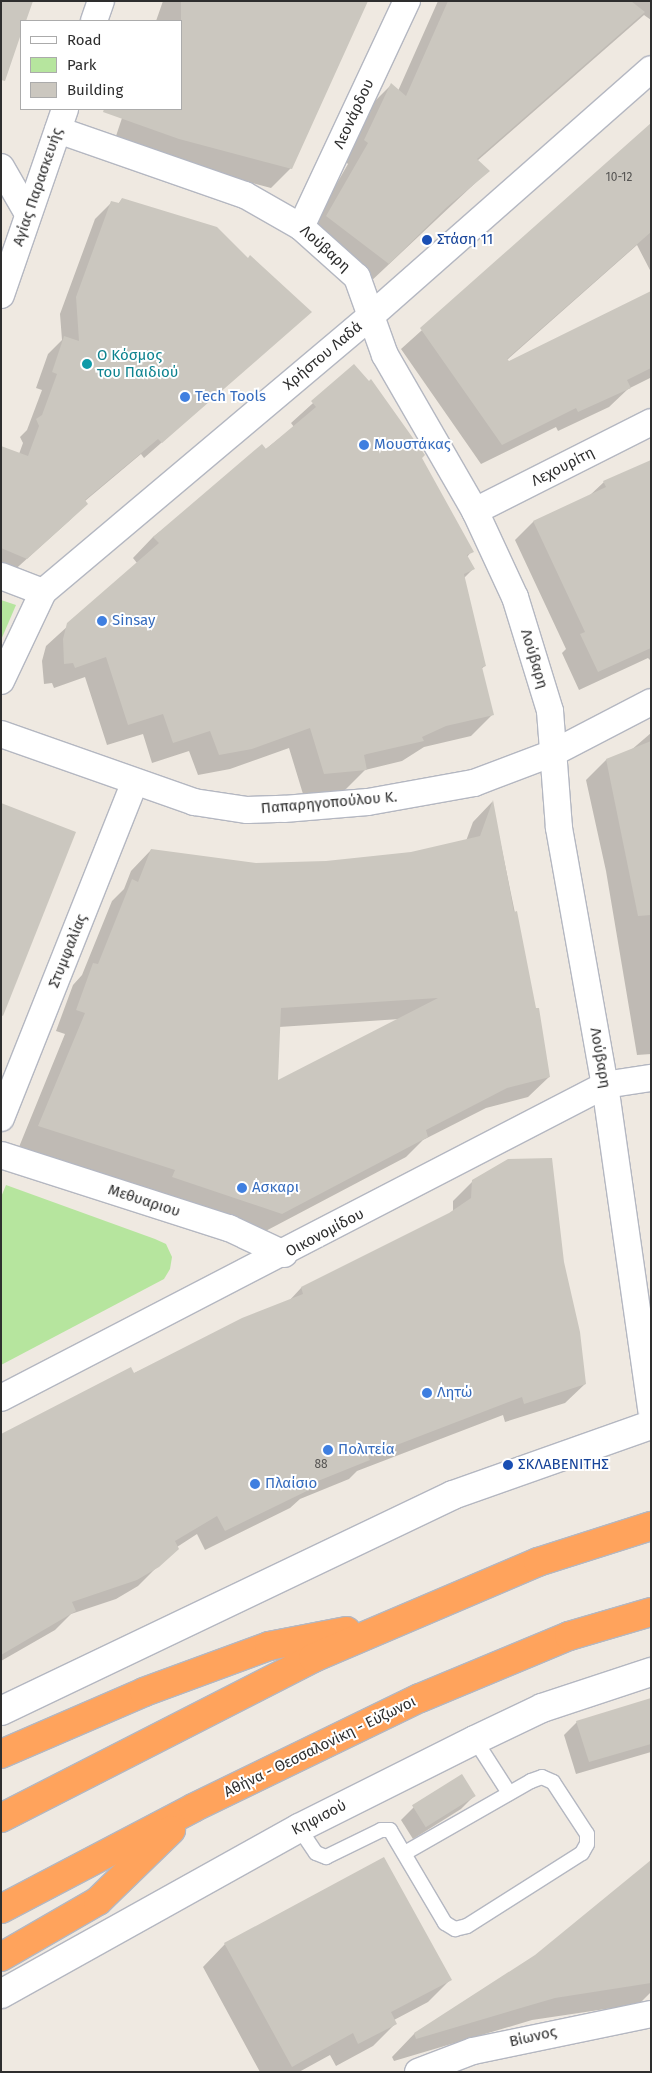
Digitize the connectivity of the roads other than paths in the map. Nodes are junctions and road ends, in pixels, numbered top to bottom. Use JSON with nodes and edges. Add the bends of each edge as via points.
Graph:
{"nodes":[{"id":1,"x":101,"y":1,"type":"edge"},
{"id":2,"x":407,"y":1,"type":"edge"},
{"id":3,"x":94,"y":20,"type":"edge"},
{"id":4,"x":651,"y":69,"type":"edge"},
{"id":5,"x":61,"y":120,"type":"edge"},
{"id":6,"x":1,"y":167,"type":"edge"},
{"id":7,"x":28,"y":214,"type":"junction"},
{"id":8,"x":301,"y":227,"type":"junction"},
{"id":9,"x":1,"y":295,"type":"edge"},
{"id":10,"x":371,"y":316,"type":"junction"},
{"id":11,"x":651,"y":422,"type":"edge"},
{"id":12,"x":474,"y":511,"type":"junction"},
{"id":13,"x":1,"y":576,"type":"edge"},
{"id":14,"x":43,"y":592,"type":"junction"},
{"id":15,"x":1,"y":681,"type":"edge"},
{"id":16,"x":651,"y":702,"type":"edge"},
{"id":17,"x":1,"y":734,"type":"edge"},
{"id":18,"x":553,"y":753,"type":"junction"},
{"id":19,"x":134,"y":783,"type":"junction"},
{"id":20,"x":651,"y":1078,"type":"edge"},
{"id":21,"x":606,"y":1085,"type":"junction"},
{"id":22,"x":1,"y":1118,"type":"edge"},
{"id":23,"x":1,"y":1155,"type":"edge"},
{"id":24,"x":284,"y":1254,"type":"junction"},
{"id":25,"x":643,"y":1306,"type":"edge"},
{"id":26,"x":1,"y":1398,"type":"edge"},
{"id":27,"x":651,"y":1410,"type":"edge"},
{"id":28,"x":651,"y":1425,"type":"edge"},
{"id":29,"x":651,"y":1526,"type":"edge"},
{"id":30,"x":651,"y":1612,"type":"edge"},
{"id":31,"x":398,"y":1622,"type":"junction"},
{"id":32,"x":651,"y":1672,"type":"edge"},
{"id":33,"x":1,"y":1711,"type":"edge"},
{"id":34,"x":475,"y":1740,"type":"junction"},
{"id":35,"x":1,"y":1754,"type":"edge"},
{"id":36,"x":509,"y":1793,"type":"junction"},
{"id":37,"x":193,"y":1808,"type":"junction"},
{"id":38,"x":1,"y":1818,"type":"edge"},
{"id":39,"x":299,"y":1828,"type":"junction"},
{"id":40,"x":404,"y":1853,"type":"junction"},
{"id":41,"x":1,"y":1909,"type":"edge"},
{"id":42,"x":1,"y":1957,"type":"edge"},
{"id":43,"x":1,"y":1994,"type":"edge"},
{"id":44,"x":651,"y":2014,"type":"edge"},
{"id":45,"x":418,"y":2072,"type":"edge"}],
"edges":[{"from":1,"to":3,"type":"street"},
{"from":2,"to":8,"type":"street","name":"Λεονάρδου"},
{"from":4,"to":10,"type":"street","name":"Χρήστου Λαδά"},
{"from":5,"to":7,"type":"street","name":"Αγίας Παρασκευής"},
{"from":5,"to":8,"type":"street","name":"Λούβαρη","via":[[246,195]]},
{"from":6,"to":7,"type":"street"},
{"from":7,"to":9,"type":"street","name":"Αγίας Παρασκευής"},
{"from":8,"to":10,"type":"street","name":"Λούβαρη","via":[[357,278]]},
{"from":10,"to":12,"type":"street","name":"Λούβαρη","via":[[385,355]]},
{"from":10,"to":14,"type":"street","name":"Χρήστου Λαδά"},
{"from":11,"to":12,"type":"street","name":"Λεχουρίτη"},
{"from":12,"to":18,"type":"street","name":"Λούβαρη","via":[[515,597],[550,711]]},
{"from":13,"to":14,"type":"street"},
{"from":14,"to":15,"type":"street","name":"Χρήστου Λαδά"},
{"from":16,"to":18,"type":"street","name":"Παπαρηγοπούλου Κ."},
{"from":17,"to":19,"type":"street","name":"Παπαρηγοπούλου Κ."},
{"from":18,"to":19,"type":"street","name":"Παπαρηγοπούλου Κ.","via":[[474,783],[368,802],[284,809],[247,810],[194,802]]},
{"from":18,"to":21,"type":"street","name":"Λούβαρη","via":[[559,828]]},
{"from":19,"to":22,"type":"street","name":"Στυμφαλίας"},
{"from":20,"to":21,"type":"street","name":"Οικονομίδου"},
{"from":21,"to":24,"type":"street","name":"Οικονομίδου"},
{"from":21,"to":25,"type":"street","name":"Λούβαρη"},
{"from":23,"to":24,"type":"street","name":"Μεθυαριου","via":[[228,1228]]},
{"from":24,"to":26,"type":"street","name":"Οικονομίδου"},
{"from":25,"to":27,"type":"street","name":"Λούβαρη"},
{"from":28,"to":33,"type":"main road","via":[[453,1495]]},
{"from":29,"to":31,"type":"highway","via":[[538,1562]]},
{"from":30,"to":37,"type":"highway","name":"Αθήνα - Θεσσαλονίκη - Εύζωνοι","via":[[569,1636],[492,1667],[346,1732]]},
{"from":31,"to":35,"type":"highway","via":[[269,1646],[144,1692]]},
{"from":31,"to":38,"type":"highway","via":[[304,1662]]},
{"from":32,"to":34,"type":"main road","name":"Κηφισού","via":[[542,1708]]},
{"from":34,"to":36,"type":"lane"},
{"from":34,"to":39,"type":"main road","name":"Κηφισού"},
{"from":36,"to":40,"type":"lane"},
{"from":36,"to":40,"type":"lane","via":[[542,1777],[554,1782],[586,1834],[587,1844],[582,1852],[467,1926],[455,1930],[445,1922]]},
{"from":37,"to":41,"type":"highway","name":"Αθήνα - Θεσσαλονίκη - Εύζωνοι"},
{"from":37,"to":42,"type":"highway","via":[[98,1901]]},
{"from":39,"to":40,"type":"lane","via":[[316,1853],[326,1857],[381,1830],[390,1830]]},
{"from":39,"to":43,"type":"main road","name":"Κηφισού"},
{"from":44,"to":45,"type":"street","name":"Βίωνος","via":[[473,2051]]}]}
